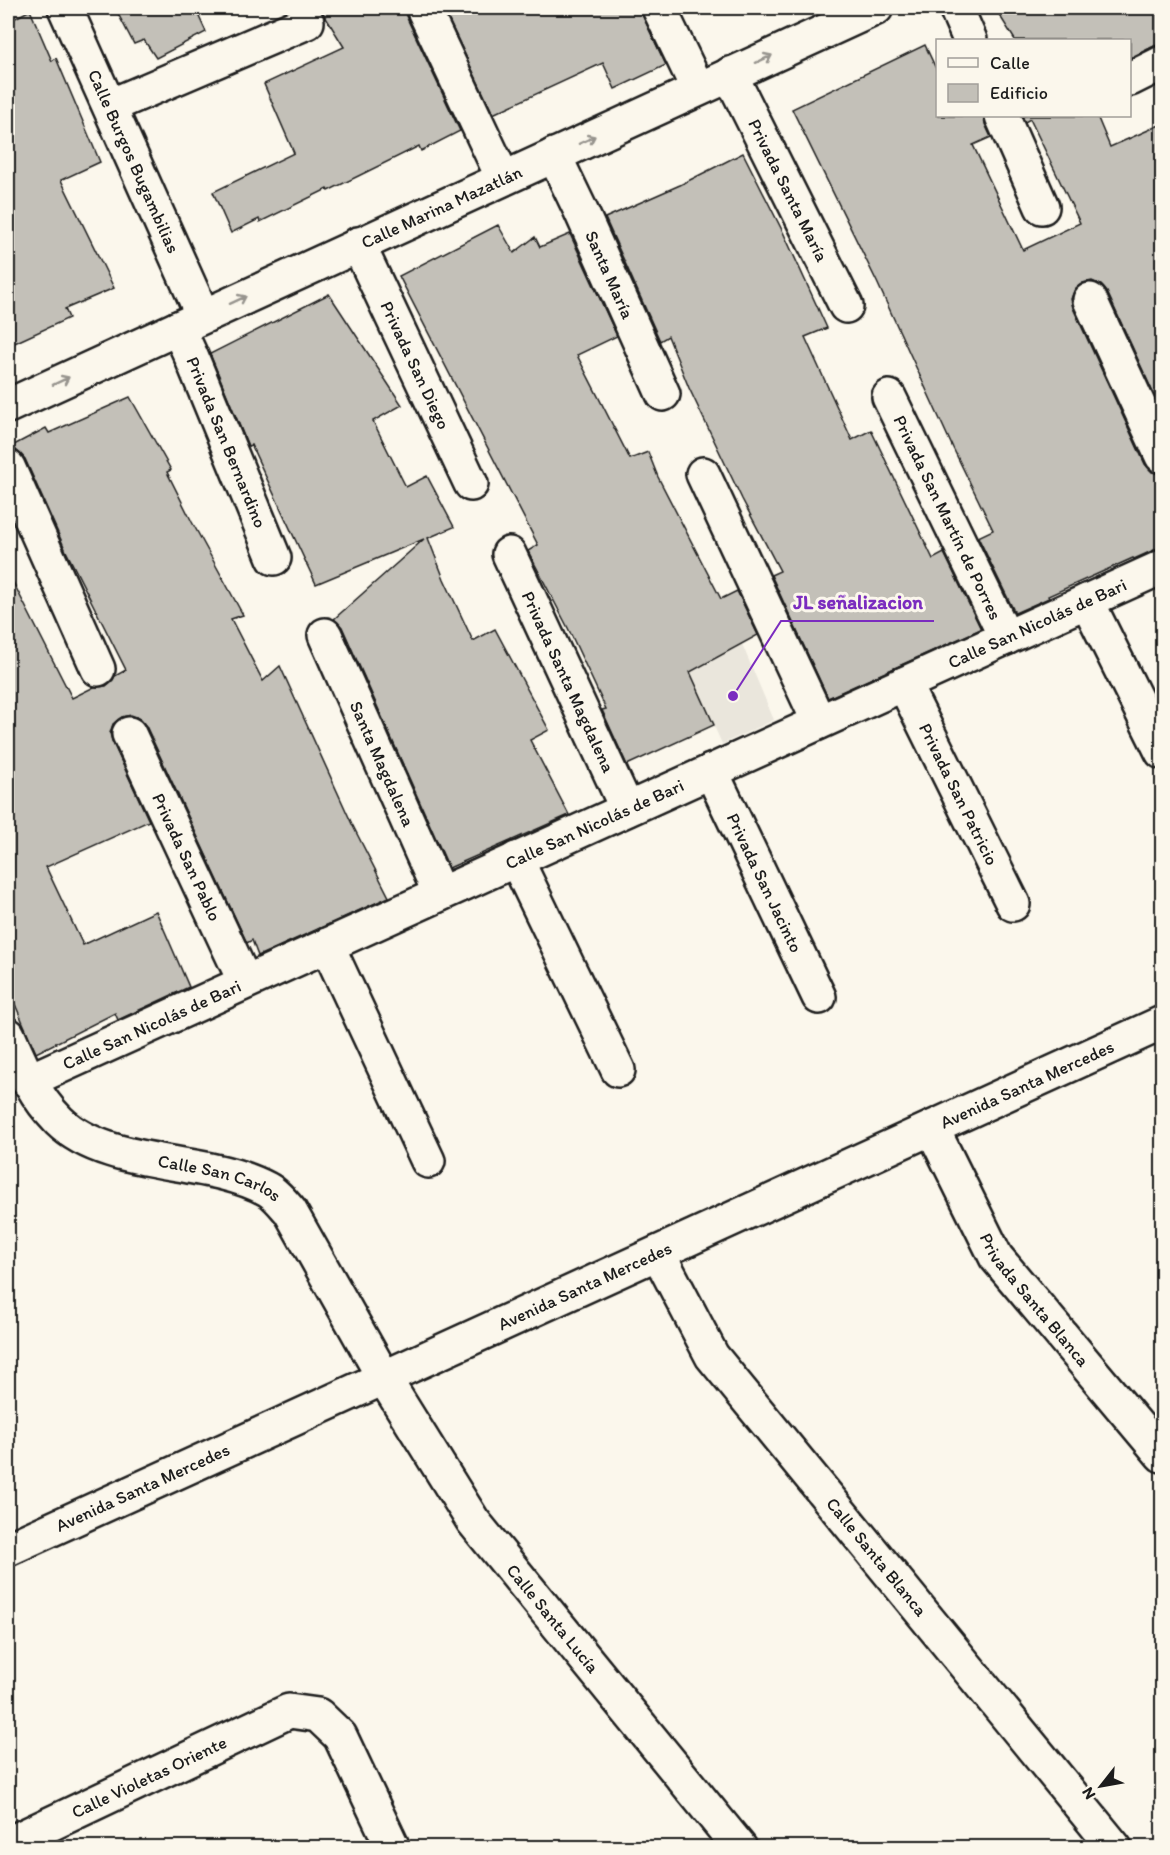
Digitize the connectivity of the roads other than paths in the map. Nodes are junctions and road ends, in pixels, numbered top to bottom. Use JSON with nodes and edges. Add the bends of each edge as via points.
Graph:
{"nodes":[{"id":1,"x":65,"y":8,"type":"edge"},
{"id":2,"x":423,"y":8,"type":"edge"},
{"id":3,"x":659,"y":8,"type":"edge"},
{"id":4,"x":876,"y":8,"type":"edge"},
{"id":5,"x":956,"y":8,"type":"edge"},
{"id":6,"x":307,"y":22,"type":"dead end"},
{"id":7,"x":970,"y":39,"type":"edge"},
{"id":8,"x":1162,"y":63,"type":"edge"},
{"id":9,"x":730,"y":74,"type":"junction"},
{"id":10,"x":1131,"y":78,"type":"edge"},
{"id":11,"x":698,"y":89,"type":"junction"},
{"id":12,"x":110,"y":106,"type":"junction"},
{"id":13,"x":1002,"y":117,"type":"edge"},
{"id":14,"x":554,"y":155,"type":"junction"},
{"id":15,"x":503,"y":178,"type":"junction"},
{"id":16,"x":1042,"y":207,"type":"dead end"},
{"id":17,"x":358,"y":244,"type":"junction"},
{"id":18,"x":1090,"y":300,"type":"dead end"},
{"id":19,"x":846,"y":306,"type":"dead end"},
{"id":20,"x":190,"y":322,"type":"junction"},
{"id":21,"x":663,"y":394,"type":"dead end"},
{"id":22,"x":888,"y":397,"type":"dead end"},
{"id":23,"x":8,"y":406,"type":"edge"},
{"id":24,"x":1162,"y":456,"type":"edge"},
{"id":25,"x":8,"y":466,"type":"edge"},
{"id":26,"x":703,"y":474,"type":"dead end"},
{"id":27,"x":471,"y":484,"type":"dead end"},
{"id":28,"x":509,"y":554,"type":"dead end"},
{"id":29,"x":274,"y":558,"type":"dead end"},
{"id":30,"x":1162,"y":567,"type":"edge"},
{"id":31,"x":1088,"y":601,"type":"junction"},
{"id":32,"x":325,"y":635,"type":"dead end"},
{"id":33,"x":1006,"y":638,"type":"junction"},
{"id":34,"x":98,"y":669,"type":"dead end"},
{"id":35,"x":904,"y":684,"type":"junction"},
{"id":36,"x":819,"y":722,"type":"junction"},
{"id":37,"x":129,"y":734,"type":"dead end"},
{"id":38,"x":1162,"y":752,"type":"edge"},
{"id":39,"x":711,"y":771,"type":"junction"},
{"id":40,"x":627,"y":809,"type":"junction"},
{"id":41,"x":516,"y":859,"type":"junction"},
{"id":42,"x":440,"y":894,"type":"junction"},
{"id":43,"x":1013,"y":904,"type":"dead end"},
{"id":44,"x":327,"y":945,"type":"junction"},
{"id":45,"x":245,"y":981,"type":"junction"},
{"id":46,"x":819,"y":997,"type":"dead end"},
{"id":47,"x":1162,"y":1023,"type":"edge"},
{"id":48,"x":8,"y":1035,"type":"edge"},
{"id":49,"x":618,"y":1070,"type":"dead end"},
{"id":50,"x":28,"y":1081,"type":"junction"},
{"id":51,"x":932,"y":1128,"type":"junction"},
{"id":52,"x":428,"y":1161,"type":"dead end"},
{"id":53,"x":658,"y":1253,"type":"junction"},
{"id":54,"x":384,"y":1378,"type":"junction"},
{"id":55,"x":1162,"y":1455,"type":"edge"},
{"id":56,"x":8,"y":1549,"type":"edge"},
{"id":57,"x":8,"y":1844,"type":"edge"},
{"id":58,"x":393,"y":1848,"type":"edge"},
{"id":59,"x":740,"y":1848,"type":"edge"},
{"id":60,"x":1115,"y":1848,"type":"edge"}],
"edges":[{"from":1,"to":12,"type":"street","name":"Calle Burgos Bugambilias"},
{"from":2,"to":15,"type":"street"},
{"from":3,"to":11,"type":"street"},
{"from":9,"to":4,"type":"street","name":"Calle Marina Mazatlán","one_way":true},
{"from":5,"to":7,"type":"street"},
{"from":6,"to":12,"type":"street"},
{"from":8,"to":10,"type":"street"},
{"from":9,"to":11,"type":"street","name":"Calle Marina Mazatlán"},
{"from":9,"to":19,"type":"street","name":"Privada Santa María"},
{"from":14,"to":11,"type":"street","name":"Calle Marina Mazatlán","one_way":true},
{"from":12,"to":20,"type":"street","name":"Calle Burgos Bugambilias"},
{"from":13,"to":16,"type":"street"},
{"from":14,"to":15,"type":"street","name":"Calle Marina Mazatlán"},
{"from":14,"to":21,"type":"street","name":"Santa María"},
{"from":15,"to":17,"type":"street","name":"Calle Marina Mazatlán"},
{"from":20,"to":17,"type":"street","name":"Calle Marina Mazatlán","one_way":true},
{"from":17,"to":27,"type":"street","name":"Privada San Diego"},
{"from":18,"to":24,"type":"street"},
{"from":23,"to":20,"type":"street","name":"Calle Marina Mazatlán","one_way":true},
{"from":20,"to":29,"type":"street","name":"Privada San Bernardino","via":[[191,356]]},
{"from":22,"to":33,"type":"street","name":"Privada San Martín de Porres"},
{"from":25,"to":34,"type":"street"},
{"from":26,"to":36,"type":"street"},
{"from":28,"to":40,"type":"street","name":"Privada Santa Magdalena"},
{"from":30,"to":31,"type":"street","name":"Calle San Nicolás de Bari"},
{"from":31,"to":33,"type":"street","name":"Calle San Nicolás de Bari"},
{"from":31,"to":38,"type":"street"},
{"from":32,"to":42,"type":"street","name":"Santa Magdalena"},
{"from":33,"to":35,"type":"street","name":"Calle San Nicolás de Bari"},
{"from":35,"to":36,"type":"street","name":"Calle San Nicolás de Bari"},
{"from":35,"to":43,"type":"street","name":"Privada San Patricio"},
{"from":36,"to":39,"type":"street","name":"Calle San Nicolás de Bari"},
{"from":37,"to":45,"type":"street","name":"Privada San Pablo"},
{"from":39,"to":40,"type":"street","name":"Calle San Nicolás de Bari"},
{"from":39,"to":46,"type":"street","name":"Privada San Jacinto"},
{"from":40,"to":41,"type":"street","name":"Calle San Nicolás de Bari"},
{"from":41,"to":42,"type":"street","name":"Calle San Nicolás de Bari"},
{"from":41,"to":49,"type":"street"},
{"from":42,"to":44,"type":"street","name":"Calle San Nicolás de Bari"},
{"from":44,"to":45,"type":"street","name":"Calle San Nicolás de Bari"},
{"from":44,"to":52,"type":"street"},
{"from":45,"to":50,"type":"street","name":"Calle San Nicolás de Bari"},
{"from":47,"to":51,"type":"street","name":"Avenida Santa Mercedes"},
{"from":48,"to":50,"type":"street","name":"Calle San Carlos"},
{"from":50,"to":54,"type":"street","name":"Calle San Carlos","via":[[60,1122],[84,1139],[122,1152],[243,1178],[269,1190],[290,1210]]},
{"from":51,"to":53,"type":"street","name":"Avenida Santa Mercedes"},
{"from":51,"to":55,"type":"street","name":"Privada Santa Blanca","via":[[996,1257]]},
{"from":53,"to":54,"type":"street","name":"Avenida Santa Mercedes"},
{"from":53,"to":60,"type":"street","name":"Calle Santa Blanca","via":[[712,1356]]},
{"from":54,"to":56,"type":"street","name":"Avenida Santa Mercedes"},
{"from":54,"to":59,"type":"street","name":"Calle Santa Lucía","via":[[473,1521]]},
{"from":57,"to":58,"type":"street","name":"Calle Violetas Oriente","via":[[289,1711],[318,1715],[340,1736]]}]}
